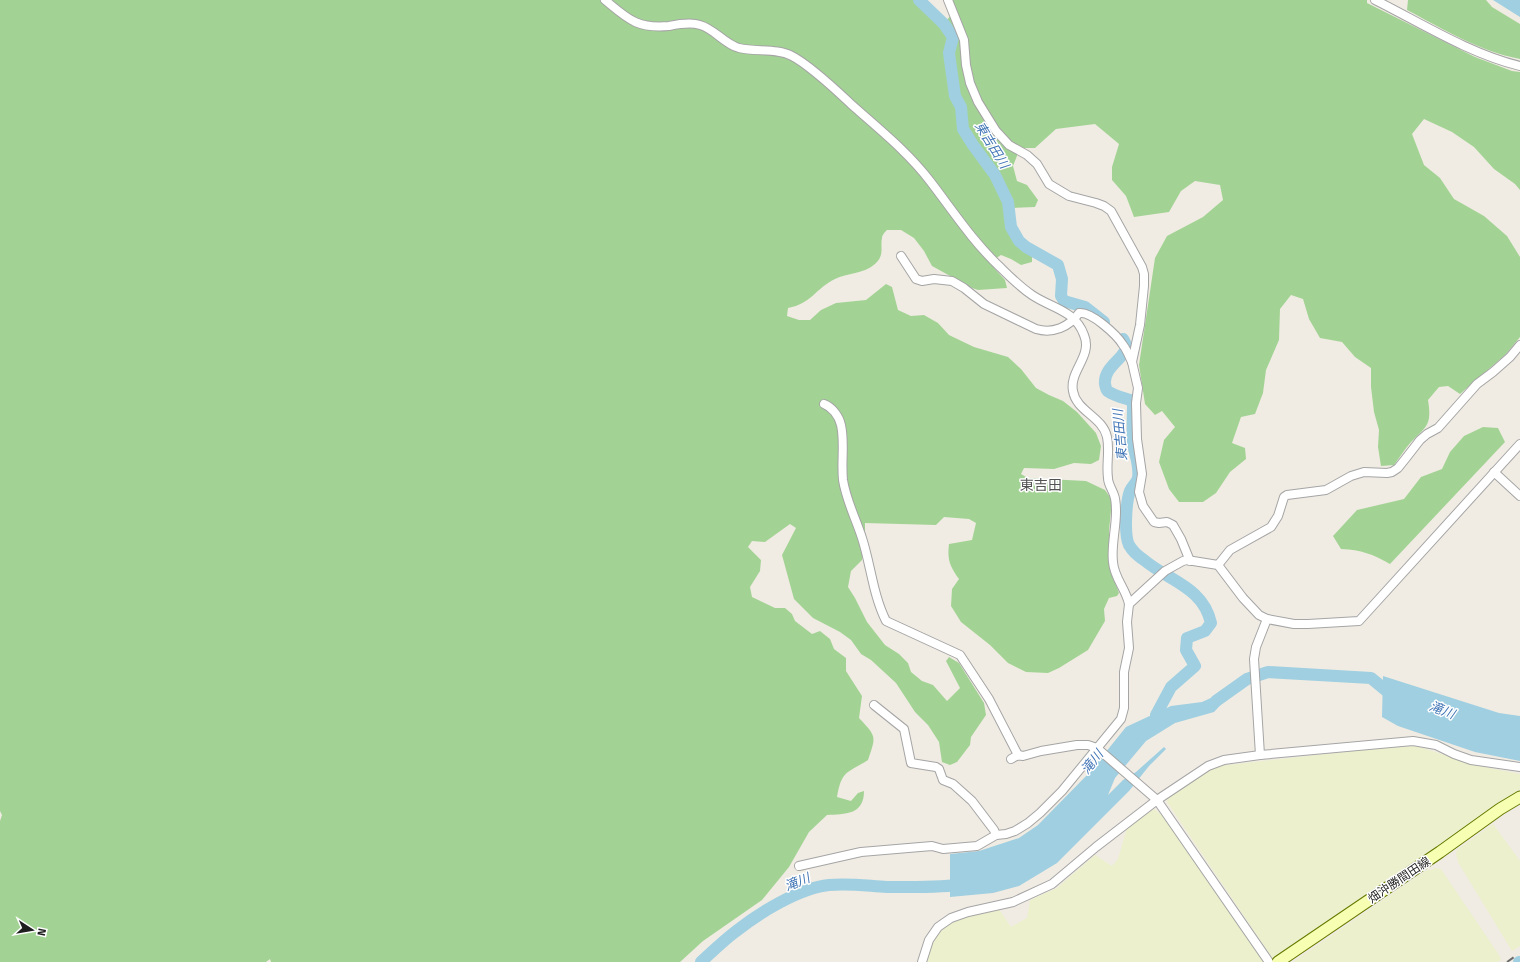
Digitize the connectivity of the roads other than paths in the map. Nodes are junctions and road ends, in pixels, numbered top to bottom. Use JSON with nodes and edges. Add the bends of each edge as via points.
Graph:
{"nodes":[{"id":1,"x":605,"y":0,"type":"edge"},
{"id":2,"x":948,"y":0,"type":"edge"},
{"id":3,"x":1375,"y":0,"type":"edge"},
{"id":4,"x":1520,"y":66,"type":"edge"},
{"id":5,"x":902,"y":256,"type":"dead end"},
{"id":6,"x":1075,"y":320,"type":"junction"},
{"id":7,"x":1520,"y":345,"type":"edge"},
{"id":8,"x":1132,"y":362,"type":"junction"},
{"id":9,"x":824,"y":404,"type":"dead end"},
{"id":10,"x":1520,"y":444,"type":"edge"},
{"id":11,"x":1494,"y":472,"type":"junction"},
{"id":12,"x":1520,"y":496,"type":"edge"},
{"id":13,"x":1190,"y":561,"type":"junction"},
{"id":14,"x":1218,"y":565,"type":"junction"},
{"id":15,"x":1129,"y":604,"type":"junction"},
{"id":16,"x":1267,"y":619,"type":"junction"},
{"id":17,"x":874,"y":705,"type":"dead end"},
{"id":18,"x":1097,"y":748,"type":"junction"},
{"id":19,"x":1260,"y":754,"type":"junction"},
{"id":20,"x":1520,"y":767,"type":"edge"},
{"id":21,"x":1520,"y":797,"type":"edge"},
{"id":22,"x":1157,"y":800,"type":"junction"},
{"id":23,"x":996,"y":835,"type":"junction"},
{"id":24,"x":799,"y":866,"type":"dead end"},
{"id":25,"x":922,"y":962,"type":"edge"},
{"id":26,"x":1269,"y":962,"type":"edge"},
{"id":27,"x":1278,"y":962,"type":"edge"}],
"edges":[{"from":1,"to":6,"type":"street","via":[[640,24],[661,26],[694,23],[704,26],[737,47],[789,54],[798,59],[918,166],[974,241],[992,260],[1034,297],[1066,312]]},
{"from":2,"to":8,"type":"street","via":[[964,40],[970,82],[992,125],[1009,145],[1037,164],[1049,184],[1069,196],[1096,203],[1111,211],[1142,267],[1144,286],[1140,325]]},
{"from":3,"to":4,"type":"street","via":[[1481,54]]},
{"from":5,"to":6,"type":"street","via":[[916,279],[952,281],[984,304],[1036,329],[1042,331],[1064,327]]},
{"from":6,"to":8,"type":"street","via":[[1079,313],[1088,314],[1116,335]]},
{"from":6,"to":15,"type":"street","via":[[1085,336],[1086,345],[1072,390],[1082,407],[1098,421],[1107,435],[1108,480],[1116,501],[1114,572]]},
{"from":7,"to":14,"type":"street","via":[[1499,367],[1477,384],[1438,428],[1420,440],[1398,468],[1387,473],[1364,472],[1326,490],[1287,495],[1271,527],[1230,550]]},
{"from":8,"to":13,"type":"street","via":[[1138,388],[1137,439],[1142,474],[1139,492],[1143,506],[1154,522],[1173,524]]},
{"from":9,"to":18,"type":"street","via":[[829,406],[841,423],[845,491],[863,539],[872,583],[886,621],[960,655],[989,700],[1014,757],[1077,745]]},
{"from":10,"to":11,"type":"street"},
{"from":11,"to":12,"type":"street"},
{"from":11,"to":16,"type":"street","via":[[1359,621],[1294,624]]},
{"from":13,"to":14,"type":"street"},
{"from":13,"to":15,"type":"street","via":[[1183,561],[1163,574]]},
{"from":14,"to":16,"type":"street","via":[[1243,598],[1259,615]]},
{"from":15,"to":18,"type":"street","via":[[1129,648],[1124,672],[1124,708],[1121,719]]},
{"from":16,"to":19,"type":"street","via":[[1254,659]]},
{"from":17,"to":23,"type":"street","via":[[904,729],[911,763],[936,767],[943,780],[953,784],[972,801]]},
{"from":18,"to":22,"type":"street"},
{"from":18,"to":23,"type":"street","via":[[1062,791],[1040,813],[1016,831]]},
{"from":19,"to":20,"type":"street","via":[[1413,741],[1436,746],[1470,760]]},
{"from":19,"to":22,"type":"street","via":[[1224,760],[1208,766]]},
{"from":21,"to":27,"type":"main road","name":"畑沖勝間田線"},
{"from":22,"to":25,"type":"street","via":[[1052,884],[1018,900],[950,918],[938,927],[929,940]]},
{"from":22,"to":26,"type":"street"},
{"from":23,"to":24,"type":"street","via":[[977,846],[932,846],[861,852]]}]}
